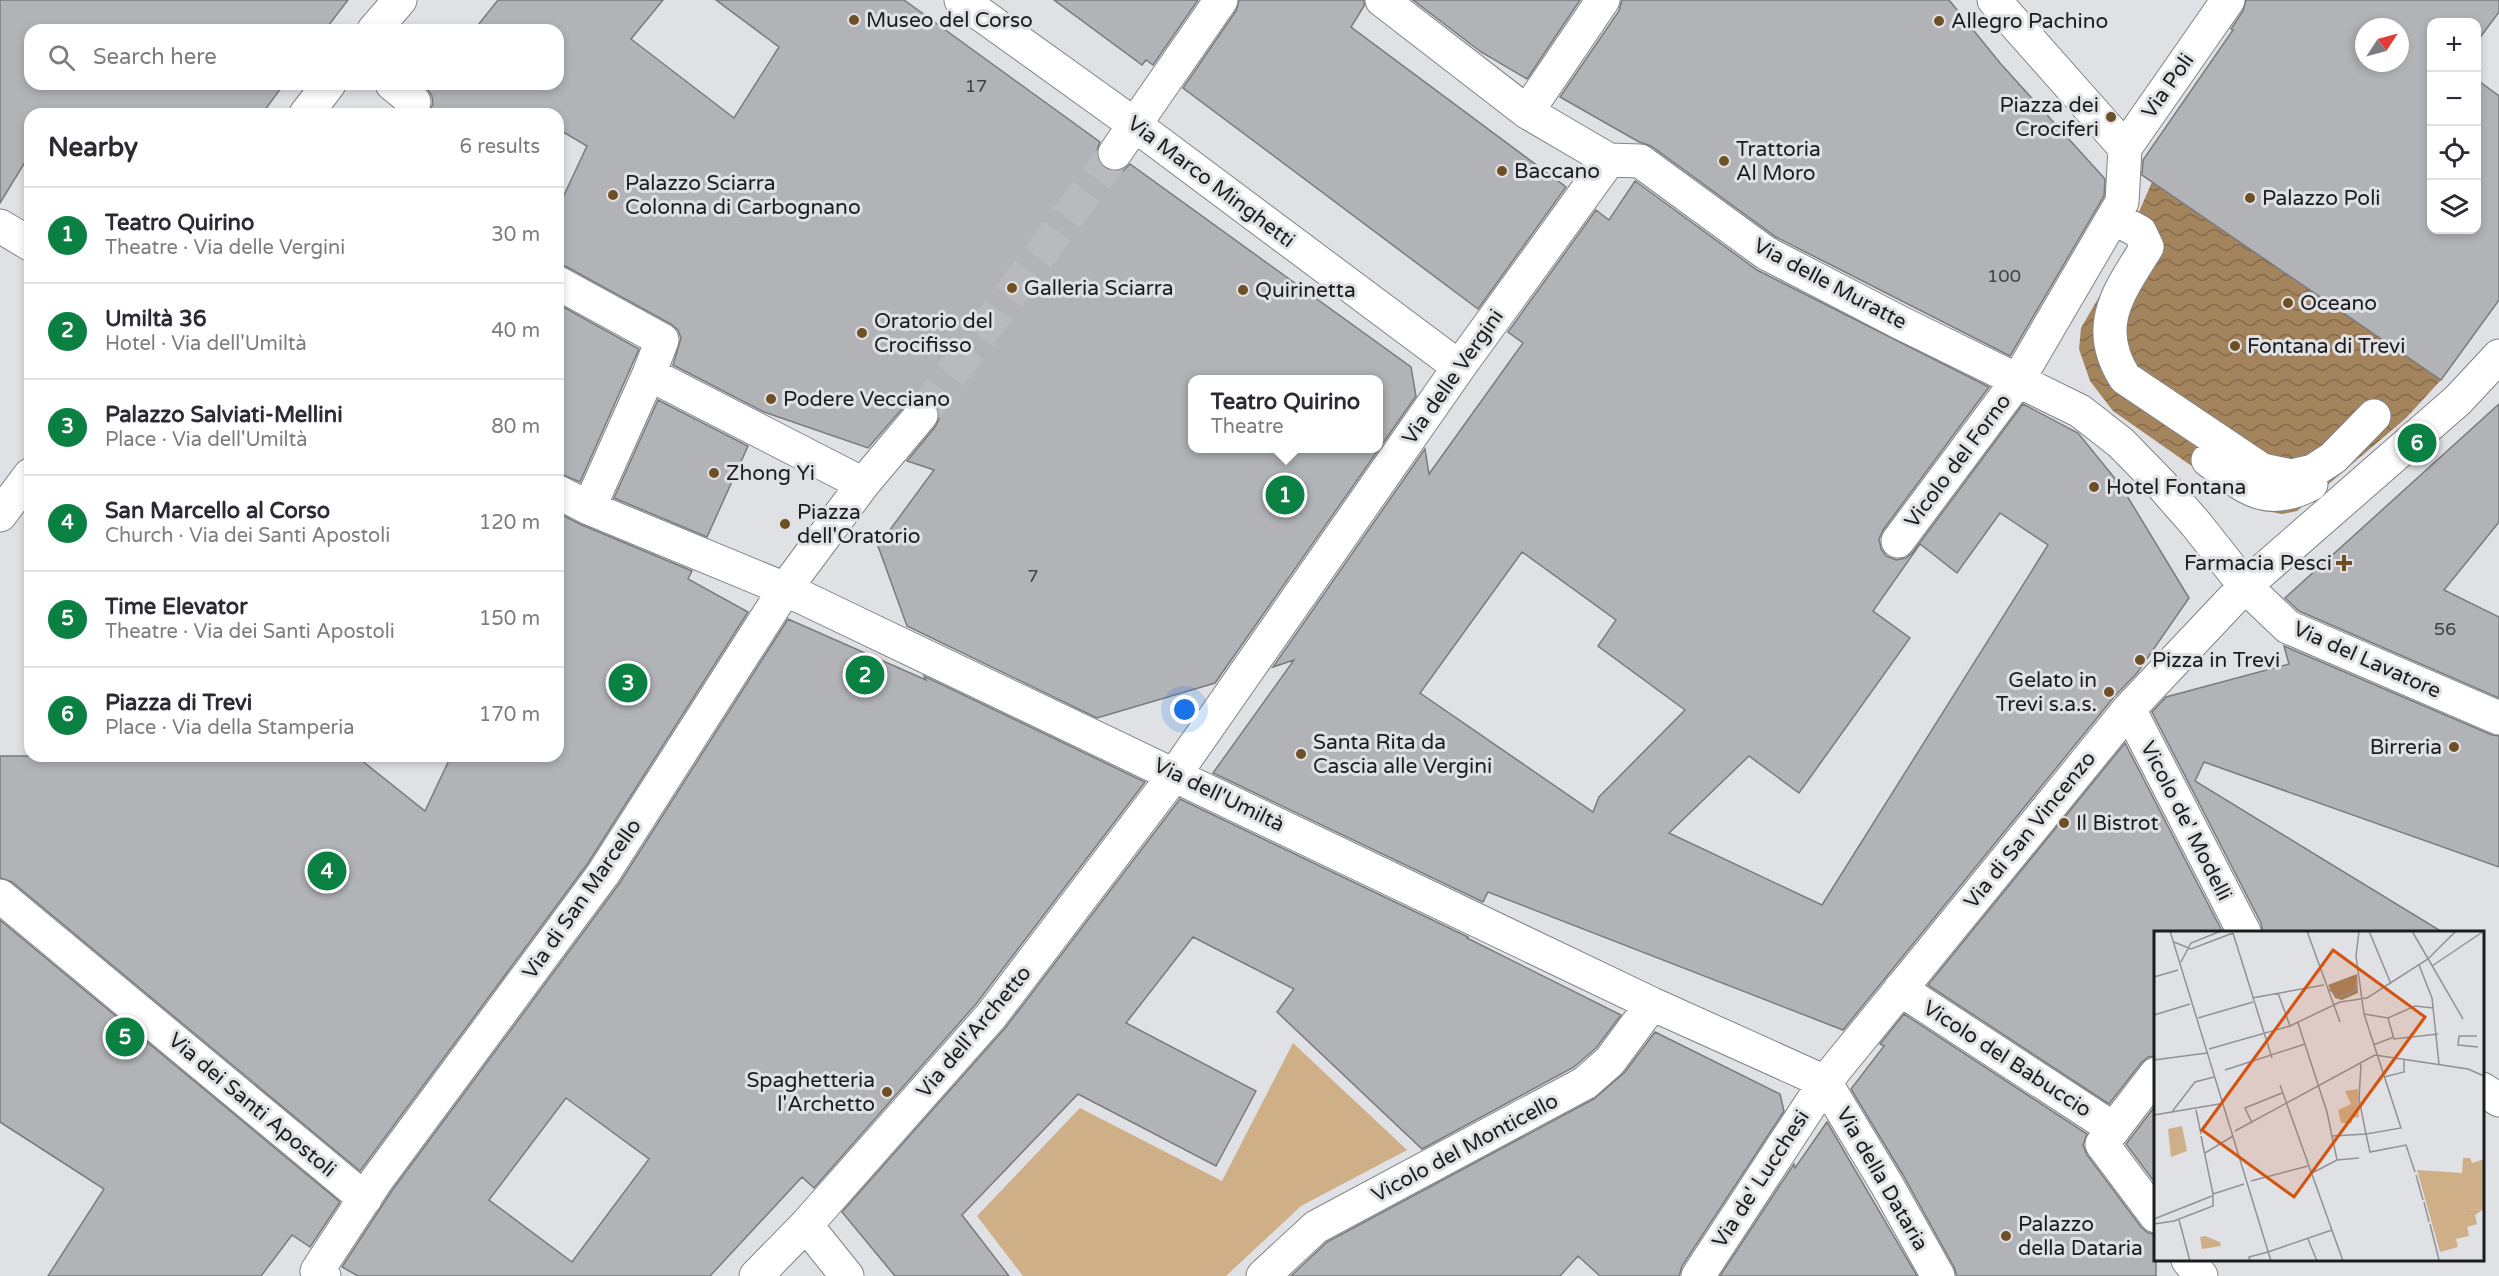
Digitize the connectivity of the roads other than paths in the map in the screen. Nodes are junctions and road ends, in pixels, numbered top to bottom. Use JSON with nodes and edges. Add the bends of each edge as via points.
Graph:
{"nodes":[{"id":1,"x":400,"y":0,"type":"edge"},
{"id":2,"x":962,"y":0,"type":"edge"},
{"id":3,"x":1221,"y":0,"type":"edge"},
{"id":4,"x":1383,"y":0,"type":"edge"},
{"id":5,"x":1603,"y":0,"type":"edge"},
{"id":6,"x":1995,"y":0,"type":"edge"},
{"id":7,"x":2229,"y":0,"type":"edge"},
{"id":8,"x":379,"y":24,"type":"edge"},
{"id":9,"x":324,"y":90,"type":"edge"},
{"id":10,"x":311,"y":108,"type":"edge"},
{"id":11,"x":1527,"y":112,"type":"junction"},
{"id":12,"x":1135,"y":125,"type":"junction"},
{"id":13,"x":1114,"y":153,"type":"tunnel mouth"},
{"id":14,"x":1610,"y":160,"type":"junction"},
{"id":15,"x":2125,"y":163,"type":"junction"},
{"id":16,"x":2114,"y":218,"type":"junction"},
{"id":17,"x":0,"y":226,"type":"edge"},
{"id":18,"x":24,"y":240,"type":"edge"},
{"id":19,"x":564,"y":286,"type":"edge"},
{"id":20,"x":2095,"y":311,"type":"dead end"},
{"id":21,"x":2499,"y":356,"type":"edge"},
{"id":22,"x":1459,"y":367,"type":"junction"},
{"id":23,"x":649,"y":374,"type":"junction"},
{"id":24,"x":2019,"y":380,"type":"junction"},
{"id":25,"x":921,"y":415,"type":"tunnel mouth"},
{"id":26,"x":2374,"y":416,"type":"dead end"},
{"id":27,"x":2331,"y":472,"type":"dead end"},
{"id":28,"x":24,"y":483,"type":"edge"},
{"id":29,"x":863,"y":484,"type":"junction"},
{"id":30,"x":564,"y":495,"type":"edge"},
{"id":31,"x":589,"y":508,"type":"junction"},
{"id":32,"x":0,"y":514,"type":"edge"},
{"id":33,"x":1898,"y":541,"type":"dead end"},
{"id":34,"x":2245,"y":586,"type":"junction"},
{"id":35,"x":785,"y":589,"type":"junction"},
{"id":36,"x":2129,"y":709,"type":"junction"},
{"id":37,"x":2499,"y":718,"type":"edge"},
{"id":38,"x":1175,"y":774,"type":"junction"},
{"id":39,"x":0,"y":896,"type":"edge"},
{"id":40,"x":2243,"y":931,"type":"edge"},
{"id":41,"x":1899,"y":988,"type":"junction"},
{"id":42,"x":1652,"y":1004,"type":"junction"},
{"id":43,"x":2154,"y":1077,"type":"edge"},
{"id":44,"x":1825,"y":1082,"type":"junction"},
{"id":45,"x":2484,"y":1090,"type":"edge"},
{"id":46,"x":2499,"y":1100,"type":"edge"},
{"id":47,"x":2108,"y":1137,"type":"junction"},
{"id":48,"x":365,"y":1199,"type":"junction"},
{"id":49,"x":2154,"y":1213,"type":"edge"},
{"id":50,"x":806,"y":1225,"type":"junction"},
{"id":51,"x":2189,"y":1261,"type":"edge"},
{"id":52,"x":324,"y":1276,"type":"edge"},
{"id":53,"x":756,"y":1276,"type":"edge"},
{"id":54,"x":847,"y":1276,"type":"edge"},
{"id":55,"x":1263,"y":1276,"type":"edge"},
{"id":56,"x":1698,"y":1276,"type":"edge"},
{"id":57,"x":1938,"y":1276,"type":"edge"},
{"id":58,"x":2201,"y":1276,"type":"edge"}],
"edges":[{"from":1,"to":8,"type":"street"},
{"from":2,"to":12,"type":"street","name":"Via Marco Minghetti"},
{"from":3,"to":12,"type":"street"},
{"from":4,"to":11,"type":"street","name":"Via delle Muratte"},
{"from":5,"to":11,"type":"street"},
{"from":6,"to":15,"type":"street"},
{"from":7,"to":15,"type":"street","name":"Via Poli"},
{"from":9,"to":10,"type":"street"},
{"from":11,"to":14,"type":"street","name":"Via delle Muratte"},
{"from":12,"to":13,"type":"street"},
{"from":12,"to":22,"type":"street","name":"Via Marco Minghetti"},
{"from":14,"to":22,"type":"street","name":"Via delle Vergini"},
{"from":14,"to":24,"type":"street","name":"Via delle Muratte","via":[[1640,161],[1766,253]]},
{"from":15,"to":16,"type":"street","name":"Vicolo del Forno","via":[[2122,201]]},
{"from":16,"to":24,"type":"street","name":"Vicolo del Forno"},
{"from":16,"to":26,"type":"street","via":[[2140,232],[2146,247],[2112,309],[2113,352],[2125,378],[2262,470],[2291,477],[2313,471],[2333,458]]},
{"from":17,"to":18,"type":"street"},
{"from":19,"to":23,"type":"street","via":[[662,340]]},
{"from":20,"to":27,"type":"street","via":[[2089,333],[2092,356],[2107,389],[2250,490],[2282,496]]},
{"from":21,"to":34,"type":"street","name":"Via di San Vincenzo","via":[[2458,400]]},
{"from":22,"to":38,"type":"street","name":"Via delle Vergini"},
{"from":23,"to":29,"type":"street"},
{"from":23,"to":31,"type":"street"},
{"from":24,"to":33,"type":"street","name":"Vicolo del Forno"},
{"from":24,"to":34,"type":"street","name":"Via delle Muratte","via":[[2080,411],[2121,443],[2196,524]]},
{"from":25,"to":29,"type":"street"},
{"from":28,"to":32,"type":"street"},
{"from":29,"to":35,"type":"street"},
{"from":30,"to":31,"type":"street"},
{"from":31,"to":35,"type":"street"},
{"from":34,"to":36,"type":"street","name":"Via di San Vincenzo"},
{"from":34,"to":37,"type":"street","name":"Via del Lavatore","via":[[2288,627]]},
{"from":35,"to":38,"type":"street","name":"Via dell'Umiltà"},
{"from":35,"to":48,"type":"street","name":"Via di San Marcello","via":[[603,874]]},
{"from":36,"to":40,"type":"street","name":"Vicolo de' Modelli"},
{"from":36,"to":41,"type":"street","name":"Via di San Vincenzo"},
{"from":38,"to":42,"type":"street","name":"Via dell'Umiltà"},
{"from":38,"to":50,"type":"street","name":"Via dell'Archetto","via":[[991,1017]]},
{"from":39,"to":48,"type":"street","name":"Via dei Santi Apostoli"},
{"from":41,"to":44,"type":"street","name":"Via di San Vincenzo"},
{"from":41,"to":47,"type":"street","name":"Vicolo del Babuccio"},
{"from":42,"to":44,"type":"street","name":"Via dell'Umiltà"},
{"from":42,"to":55,"type":"street","name":"Vicolo del Monticello","via":[[1610,1061],[1585,1083],[1316,1227]]},
{"from":43,"to":47,"type":"street"},
{"from":44,"to":56,"type":"street","name":"Via de' Lucchesi"},
{"from":44,"to":57,"type":"street","name":"Via della Dataria"},
{"from":45,"to":46,"type":"street"},
{"from":47,"to":49,"type":"street","name":"Vicolo del Babuccio"},
{"from":48,"to":52,"type":"street","name":"Via di San Marcello","via":[[317,1271]]},
{"from":50,"to":53,"type":"street","name":"Via dell'Archetto"},
{"from":50,"to":54,"type":"street"},
{"from":51,"to":58,"type":"street"}]}
